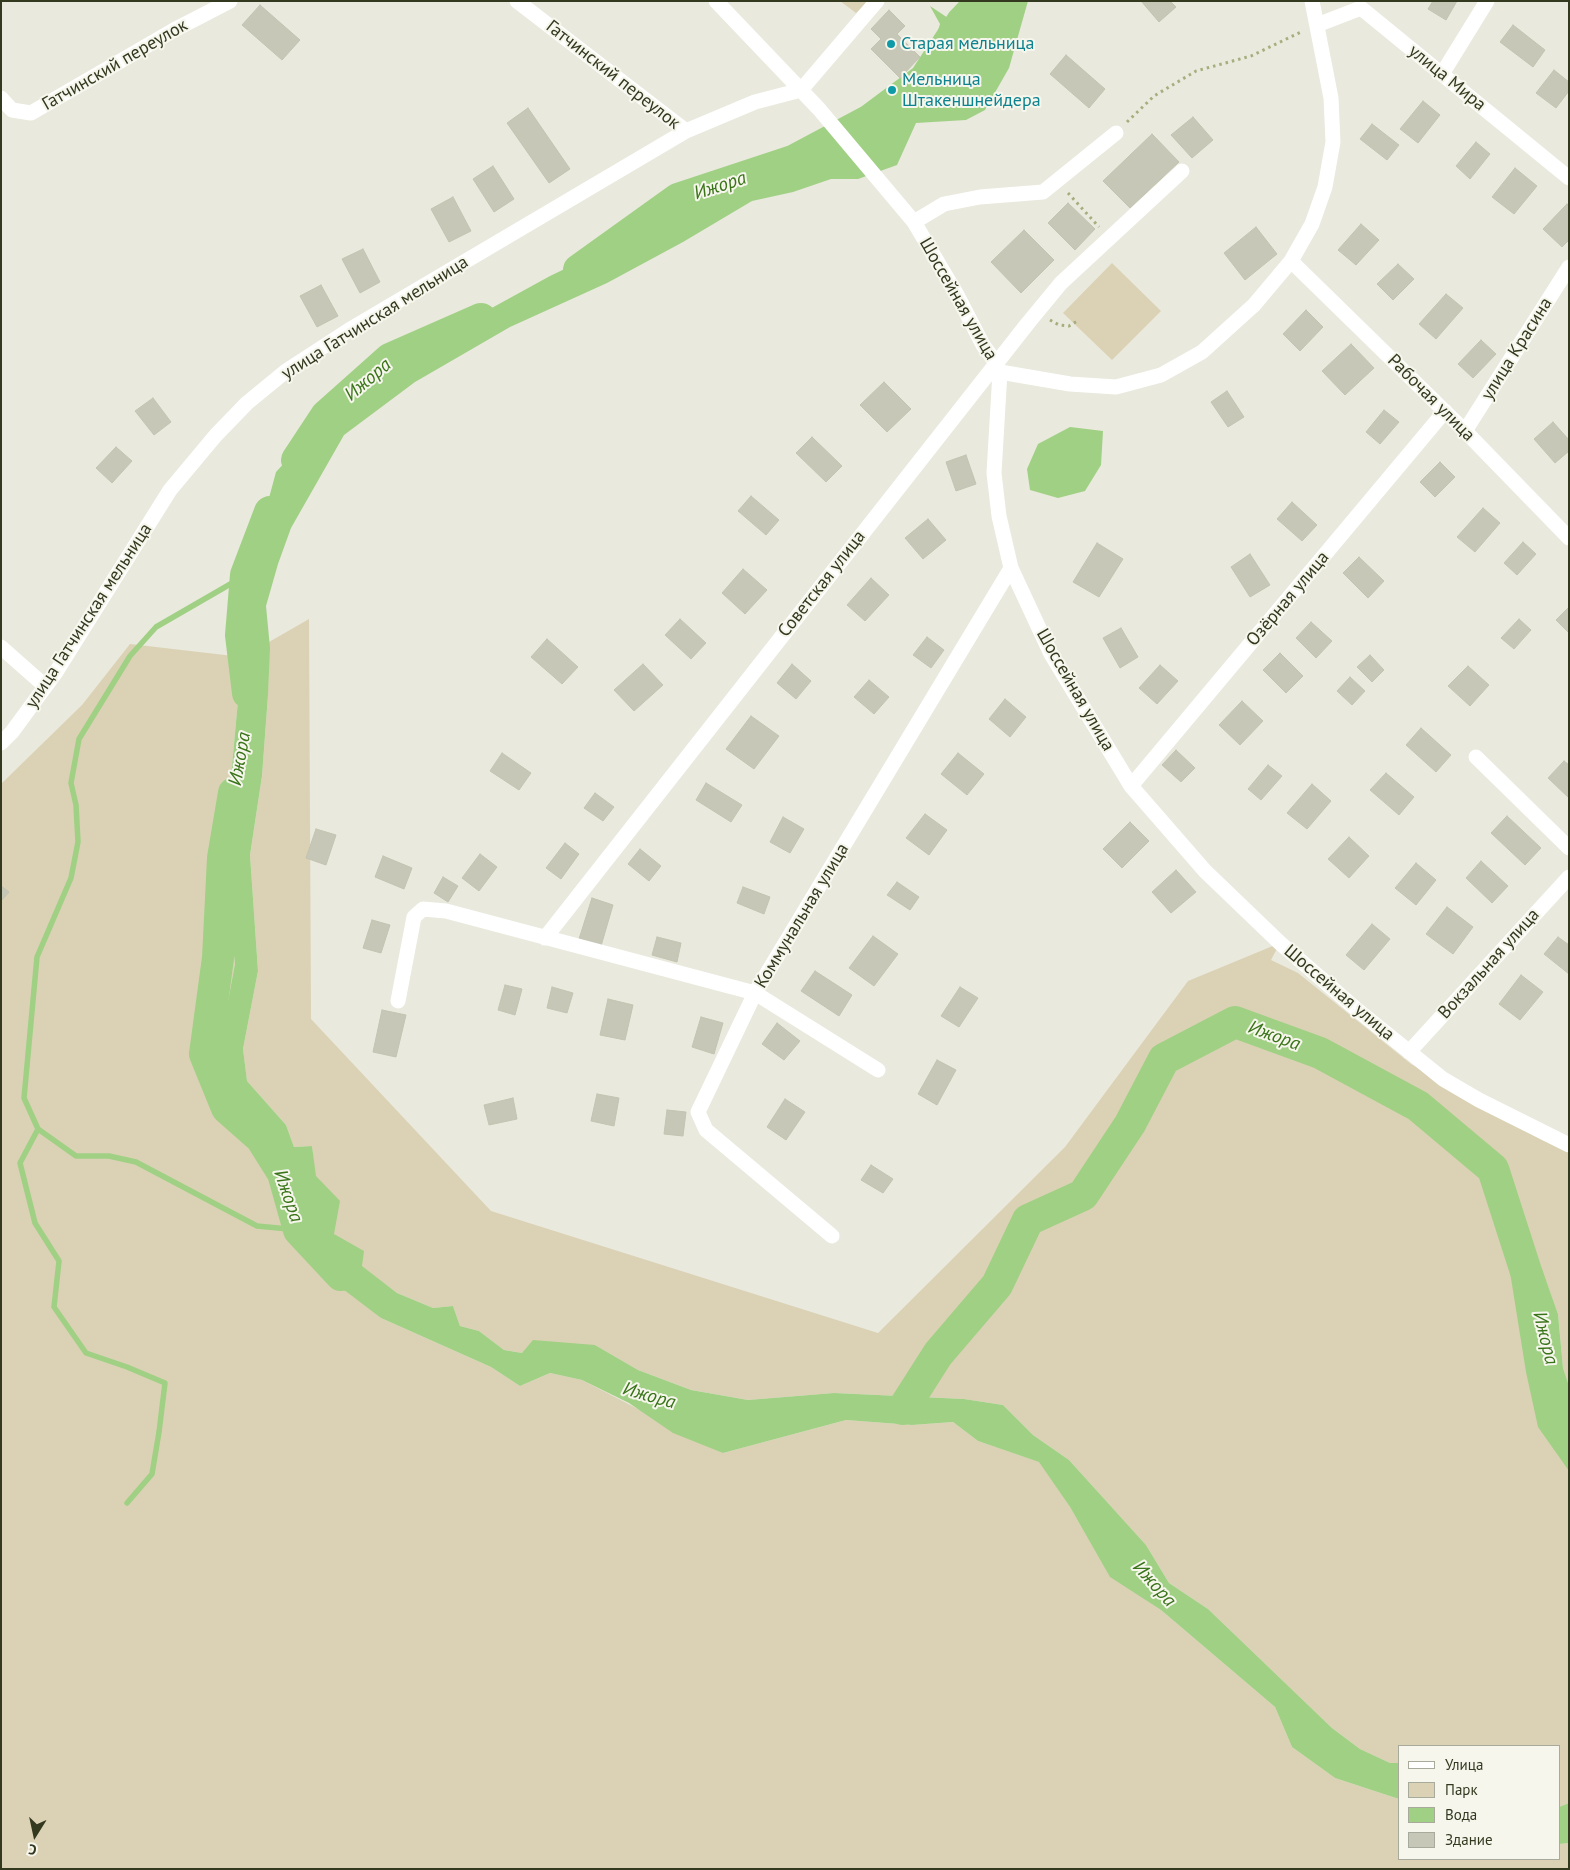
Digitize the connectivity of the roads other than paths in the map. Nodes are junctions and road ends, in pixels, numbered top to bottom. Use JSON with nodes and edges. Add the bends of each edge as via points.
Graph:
{"nodes":[{"id":1,"x":230,"y":1,"type":"edge"},
{"id":2,"x":517,"y":1,"type":"edge"},
{"id":3,"x":716,"y":1,"type":"edge"},
{"id":4,"x":877,"y":1,"type":"edge"},
{"id":5,"x":1312,"y":1,"type":"edge"},
{"id":6,"x":1487,"y":1,"type":"edge"},
{"id":7,"x":1317,"y":26,"type":"junction"},
{"id":8,"x":1442,"y":74,"type":"junction"},
{"id":9,"x":801,"y":90,"type":"junction"},
{"id":10,"x":1,"y":98,"type":"edge"},
{"id":11,"x":686,"y":131,"type":"junction"},
{"id":12,"x":1116,"y":133,"type":"road end"},
{"id":13,"x":1182,"y":171,"type":"dead end"},
{"id":14,"x":1569,"y":178,"type":"edge"},
{"id":15,"x":914,"y":222,"type":"junction"},
{"id":16,"x":1291,"y":261,"type":"junction"},
{"id":17,"x":1569,"y":267,"type":"edge"},
{"id":18,"x":999,"y":364,"type":"junction"},
{"id":19,"x":1444,"y":411,"type":"junction"},
{"id":20,"x":1465,"y":431,"type":"junction"},
{"id":21,"x":1569,"y":538,"type":"edge"},
{"id":22,"x":1011,"y":568,"type":"junction"},
{"id":23,"x":1,"y":647,"type":"edge"},
{"id":24,"x":45,"y":686,"type":"junction"},
{"id":25,"x":1,"y":742,"type":"edge"},
{"id":26,"x":1476,"y":757,"type":"dead end"},
{"id":27,"x":1131,"y":786,"type":"junction"},
{"id":28,"x":1569,"y":848,"type":"edge"},
{"id":29,"x":1569,"y":877,"type":"edge"},
{"id":30,"x":545,"y":938,"type":"junction"},
{"id":31,"x":755,"y":993,"type":"junction"},
{"id":32,"x":398,"y":1001,"type":"dead end"},
{"id":33,"x":1409,"y":1052,"type":"junction"},
{"id":34,"x":878,"y":1070,"type":"dead end"},
{"id":35,"x":1569,"y":1145,"type":"edge"},
{"id":36,"x":832,"y":1236,"type":"dead end"}],
"edges":[{"from":1,"to":10,"type":"street","name":"Гатчинский переулок","via":[[31,113],[12,110]]},
{"from":2,"to":11,"type":"street","name":"Гатчинский переулок"},
{"from":3,"to":9,"type":"street","name":"Шоссейная улица"},
{"from":4,"to":9,"type":"street"},
{"from":5,"to":7,"type":"street"},
{"from":6,"to":8,"type":"street"},
{"from":7,"to":8,"type":"street","name":"улица Мира","via":[[1361,8]]},
{"from":7,"to":16,"type":"street","via":[[1331,98],[1333,142],[1325,187],[1312,224]]},
{"from":8,"to":14,"type":"street","name":"улица Мира"},
{"from":9,"to":11,"type":"street","name":"улица Гатчинская мельница","via":[[755,102]]},
{"from":9,"to":15,"type":"street","name":"Шоссейная улица"},
{"from":11,"to":24,"type":"street","name":"улица Гатчинская мельница","via":[[349,330],[286,371],[247,404],[170,490]]},
{"from":12,"to":15,"type":"street","via":[[1043,192],[944,204]]},
{"from":13,"to":18,"type":"street","name":"Советская улица","via":[[1062,283]]},
{"from":15,"to":18,"type":"street","name":"Шоссейная улица","via":[[983,345]]},
{"from":16,"to":18,"type":"street","via":[[1254,305],[1202,352],[1161,375],[1116,386],[1070,384]]},
{"from":16,"to":19,"type":"street","name":"Рабочая улица"},
{"from":17,"to":20,"type":"street","name":"улица Красина"},
{"from":18,"to":22,"type":"street","name":"Шоссейная улица","via":[[994,473],[999,516]]},
{"from":18,"to":30,"type":"street","name":"Советская улица"},
{"from":19,"to":20,"type":"street","name":"Рабочая улица"},
{"from":19,"to":27,"type":"street","name":"Озёрная улица"},
{"from":20,"to":21,"type":"street","name":"Рабочая улица"},
{"from":22,"to":27,"type":"street","name":"Шоссейная улица","via":[[1051,654]]},
{"from":22,"to":31,"type":"street","name":"Коммунальная улица"},
{"from":23,"to":24,"type":"street"},
{"from":24,"to":25,"type":"street","name":"улица Гатчинская мельница"},
{"from":26,"to":28,"type":"street"},
{"from":27,"to":33,"type":"street","name":"Шоссейная улица","via":[[1205,871],[1280,943]]},
{"from":29,"to":33,"type":"street","name":"Вокзальная улица"},
{"from":30,"to":31,"type":"street"},
{"from":30,"to":32,"type":"street","via":[[446,911],[423,909],[414,917]]},
{"from":31,"to":34,"type":"street"},
{"from":31,"to":36,"type":"street","name":"Коммунальная улица","via":[[698,1112],[706,1130]]},
{"from":33,"to":35,"type":"street","name":"Шоссейная улица","via":[[1443,1079],[1479,1100]]}]}
